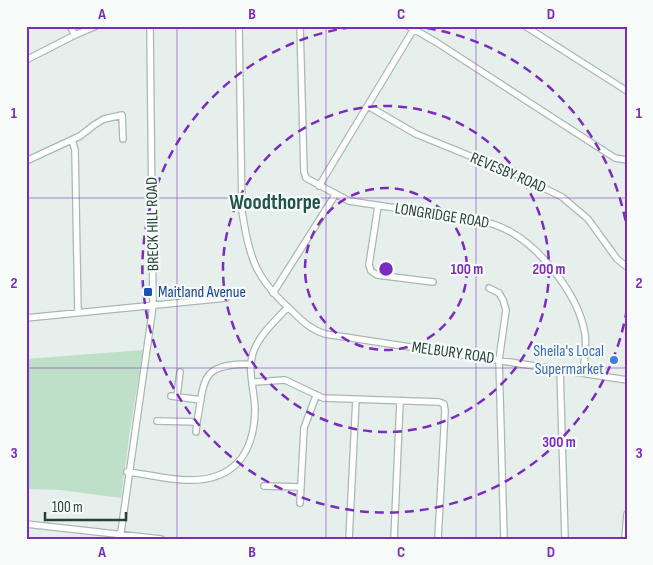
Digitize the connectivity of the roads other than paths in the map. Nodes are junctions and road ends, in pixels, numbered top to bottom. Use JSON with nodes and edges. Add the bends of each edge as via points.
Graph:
{"nodes":[{"id":1,"x":70,"y":26,"type":"edge"},
{"id":2,"x":96,"y":26,"type":"edge"},
{"id":3,"x":150,"y":26,"type":"edge"},
{"id":4,"x":239,"y":26,"type":"edge"},
{"id":5,"x":300,"y":26,"type":"edge"},
{"id":6,"x":408,"y":26,"type":"edge"},
{"id":7,"x":525,"y":26,"type":"edge"},
{"id":8,"x":415,"y":28,"type":"edge"},
{"id":9,"x":74,"y":35,"type":"junction"},
{"id":10,"x":26,"y":60,"type":"edge"},
{"id":11,"x":627,"y":91,"type":"edge"},
{"id":12,"x":368,"y":106,"type":"junction"},
{"id":13,"x":123,"y":139,"type":"dead end"},
{"id":14,"x":72,"y":140,"type":"junction"},
{"id":15,"x":627,"y":160,"type":"edge"},
{"id":16,"x":26,"y":161,"type":"edge"},
{"id":17,"x":319,"y":186,"type":"junction"},
{"id":18,"x":335,"y":195,"type":"junction"},
{"id":19,"x":378,"y":206,"type":"junction"},
{"id":20,"x":627,"y":267,"type":"edge"},
{"id":21,"x":433,"y":282,"type":"dead end"},
{"id":22,"x":490,"y":288,"type":"dead end"},
{"id":23,"x":273,"y":293,"type":"junction"},
{"id":24,"x":226,"y":298,"type":"dead end"},
{"id":25,"x":153,"y":306,"type":"junction"},
{"id":26,"x":288,"y":308,"type":"junction"},
{"id":27,"x":78,"y":313,"type":"junction"},
{"id":28,"x":26,"y":318,"type":"edge"},
{"id":29,"x":499,"y":360,"type":"junction"},
{"id":30,"x":252,"y":364,"type":"junction"},
{"id":31,"x":560,"y":369,"type":"junction"},
{"id":32,"x":180,"y":372,"type":"dead end"},
{"id":33,"x":583,"y":373,"type":"junction"},
{"id":34,"x":627,"y":380,"type":"edge"},
{"id":35,"x":253,"y":382,"type":"junction"},
{"id":36,"x":316,"y":396,"type":"junction"},
{"id":37,"x":356,"y":399,"type":"junction"},
{"id":38,"x":201,"y":400,"type":"junction"},
{"id":39,"x":400,"y":400,"type":"junction"},
{"id":40,"x":156,"y":421,"type":"dead end"},
{"id":41,"x":129,"y":472,"type":"junction"},
{"id":42,"x":264,"y":486,"type":"dead end"},
{"id":43,"x":301,"y":488,"type":"junction"},
{"id":44,"x":300,"y":503,"type":"dead end"},
{"id":45,"x":627,"y":514,"type":"edge"},
{"id":46,"x":26,"y":524,"type":"edge"},
{"id":47,"x":120,"y":537,"type":"edge"},
{"id":48,"x":161,"y":539,"type":"edge"},
{"id":49,"x":349,"y":539,"type":"edge"},
{"id":50,"x":394,"y":539,"type":"edge"},
{"id":51,"x":438,"y":539,"type":"edge"},
{"id":52,"x":504,"y":539,"type":"edge"},
{"id":53,"x":565,"y":539,"type":"edge"},
{"id":54,"x":625,"y":539,"type":"edge"}],
"edges":[{"from":1,"to":9,"type":"street"},
{"from":2,"to":9,"type":"street"},
{"from":3,"to":25,"type":"street","name":"BRECK HILL ROAD"},
{"from":4,"to":23,"type":"street","name":"MELBURY ROAD","via":[[242,211],[251,258]]},
{"from":5,"to":17,"type":"street","via":[[304,174]]},
{"from":6,"to":8,"type":"street"},
{"from":7,"to":11,"type":"street"},
{"from":8,"to":12,"type":"street"},
{"from":8,"to":15,"type":"street","via":[[615,158]]},
{"from":9,"to":10,"type":"street"},
{"from":12,"to":17,"type":"street"},
{"from":12,"to":20,"type":"street","name":"REVESBY ROAD","via":[[416,134],[558,194],[588,219],[617,259]]},
{"from":13,"to":14,"type":"street","via":[[122,112],[96,123]]},
{"from":14,"to":16,"type":"street"},
{"from":14,"to":27,"type":"street","via":[[75,150]]},
{"from":17,"to":18,"type":"street","name":"LONGRIDGE ROAD"},
{"from":18,"to":19,"type":"street","name":"LONGRIDGE ROAD","via":[[349,202]]},
{"from":18,"to":23,"type":"street"},
{"from":19,"to":21,"type":"street","via":[[369,265],[371,271]]},
{"from":19,"to":33,"type":"street","name":"LONGRIDGE ROAD","via":[[487,222],[524,241],[556,274],[578,310],[586,340]]},
{"from":22,"to":29,"type":"street","via":[[499,293],[506,310]]},
{"from":23,"to":26,"type":"street","name":"MELBURY ROAD"},
{"from":24,"to":25,"type":"street"},
{"from":25,"to":27,"type":"street"},
{"from":25,"to":41,"type":"street","name":"BRECK HILL ROAD"},
{"from":26,"to":29,"type":"street","name":"MELBURY ROAD","via":[[310,327],[323,333]]},
{"from":26,"to":30,"type":"street","via":[[257,342]]},
{"from":27,"to":28,"type":"street"},
{"from":29,"to":31,"type":"street","name":"MELBURY ROAD"},
{"from":29,"to":52,"type":"street"},
{"from":30,"to":35,"type":"street"},
{"from":30,"to":38,"type":"street","via":[[223,366],[214,370],[204,386]]},
{"from":31,"to":33,"type":"street","name":"MELBURY ROAD"},
{"from":31,"to":53,"type":"street"},
{"from":32,"to":38,"type":"street","via":[[174,396]]},
{"from":33,"to":34,"type":"street","name":"MELBURY ROAD"},
{"from":35,"to":36,"type":"street","via":[[285,380]]},
{"from":35,"to":41,"type":"street","via":[[254,431],[247,452],[230,470],[208,479],[195,480]]},
{"from":36,"to":37,"type":"street"},
{"from":36,"to":43,"type":"street","via":[[304,428]]},
{"from":37,"to":39,"type":"street"},
{"from":37,"to":49,"type":"street"},
{"from":38,"to":40,"type":"street","via":[[198,427]]},
{"from":39,"to":50,"type":"street"},
{"from":39,"to":51,"type":"street","via":[[444,404]]},
{"from":41,"to":47,"type":"street","name":"BRECK HILL ROAD"},
{"from":42,"to":43,"type":"street"},
{"from":43,"to":44,"type":"street"},
{"from":45,"to":54,"type":"street"},
{"from":46,"to":47,"type":"street"},
{"from":47,"to":48,"type":"street"}]}
